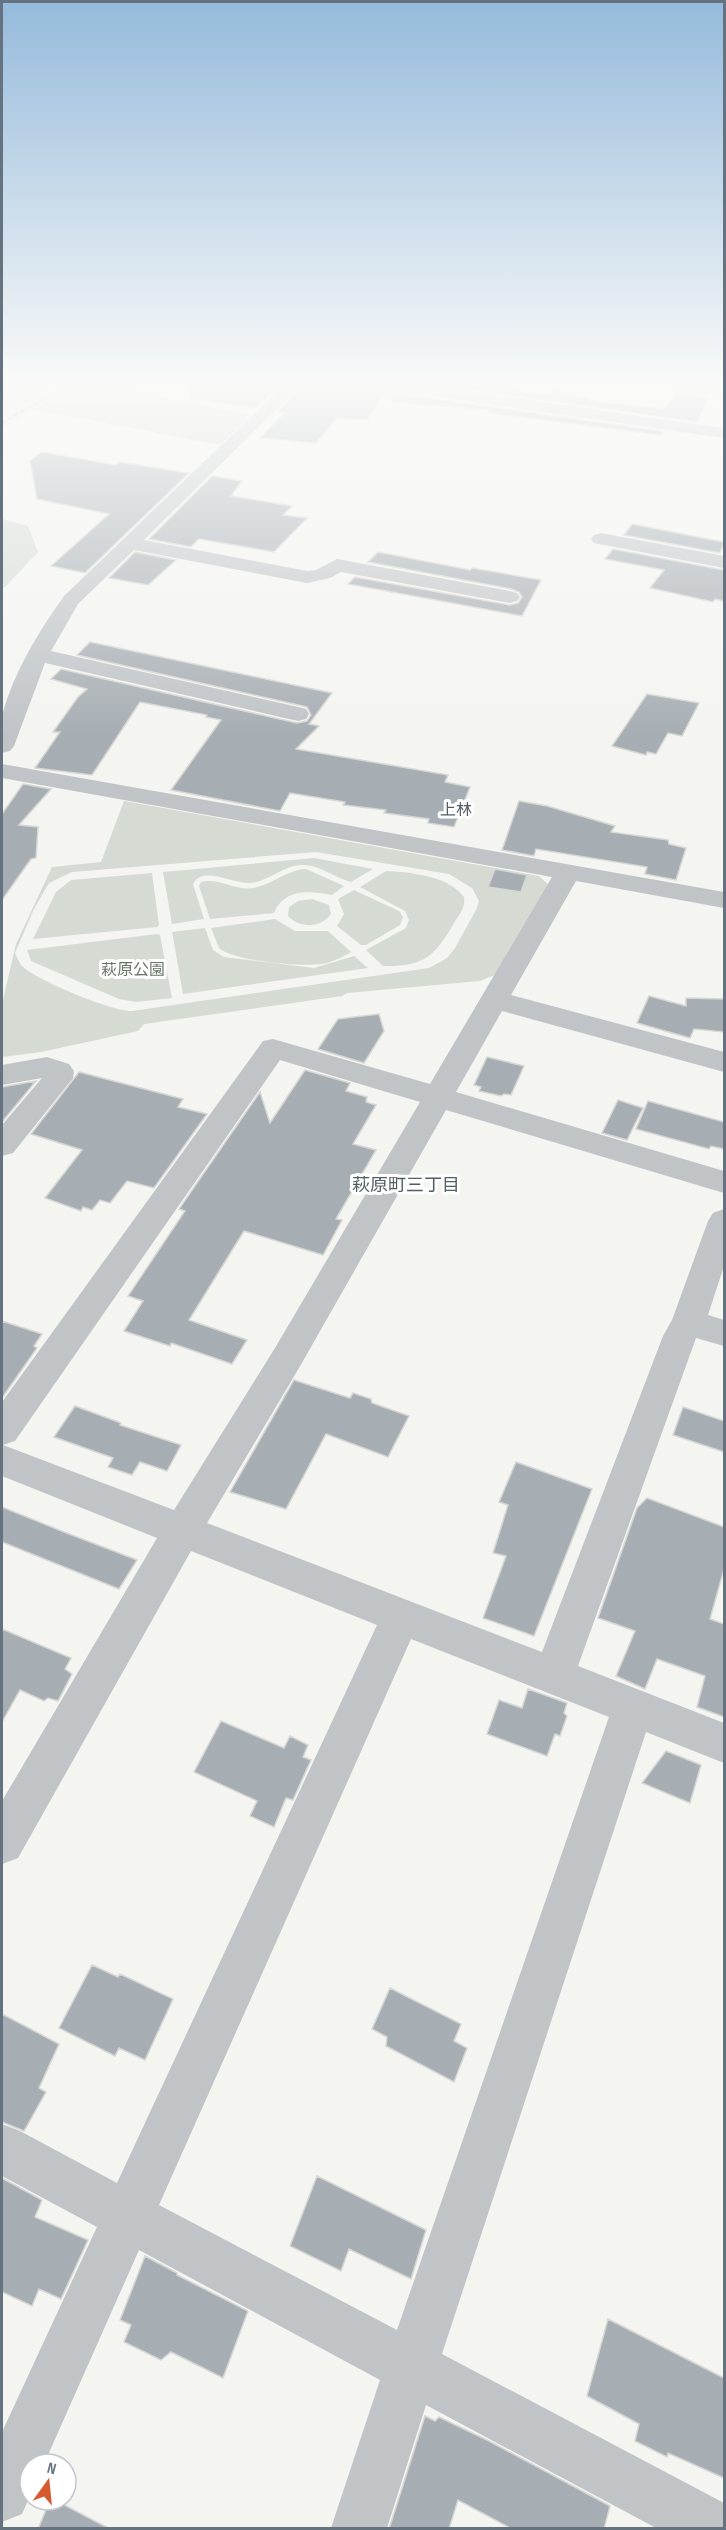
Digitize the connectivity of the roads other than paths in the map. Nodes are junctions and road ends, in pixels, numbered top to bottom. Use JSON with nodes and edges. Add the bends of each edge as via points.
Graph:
{"nodes":[{"id":1,"x":174,"y":500,"type":"edge"},
{"id":2,"x":601,"y":539,"type":"dead end"},
{"id":3,"x":130,"y":543,"type":"junction"},
{"id":4,"x":724,"y":562,"type":"edge"},
{"id":5,"x":510,"y":597,"type":"dead end"},
{"id":6,"x":39,"y":655,"type":"junction"},
{"id":7,"x":8,"y":711,"type":"edge"},
{"id":8,"x":298,"y":714,"type":"dead end"},
{"id":9,"x":2,"y":746,"type":"edge"},
{"id":10,"x":2,"y":771,"type":"edge"},
{"id":11,"x":568,"y":872,"type":"junction"},
{"id":12,"x":724,"y":900,"type":"edge"},
{"id":13,"x":495,"y":1000,"type":"junction"},
{"id":14,"x":724,"y":1062,"type":"edge"},
{"id":15,"x":2,"y":1075,"type":"edge"},
{"id":16,"x":438,"y":1097,"type":"junction"},
{"id":17,"x":2,"y":1145,"type":"edge"},
{"id":18,"x":724,"y":1182,"type":"edge"},
{"id":19,"x":724,"y":1221,"type":"edge"},
{"id":20,"x":688,"y":1322,"type":"junction"},
{"id":21,"x":724,"y":1333,"type":"edge"},
{"id":22,"x":2,"y":1430,"type":"edge"},
{"id":23,"x":2,"y":1460,"type":"edge"},
{"id":24,"x":182,"y":1531,"type":"junction"},
{"id":25,"x":401,"y":1616,"type":"junction"},
{"id":26,"x":554,"y":1675,"type":"junction"},
{"id":27,"x":633,"y":1707,"type":"junction"},
{"id":28,"x":724,"y":1743,"type":"edge"},
{"id":29,"x":2,"y":1842,"type":"edge"},
{"id":30,"x":2,"y":2149,"type":"edge"},
{"id":31,"x":126,"y":2217,"type":"junction"},
{"id":32,"x":411,"y":2367,"type":"junction"},
{"id":33,"x":2,"y":2494,"type":"edge"},
{"id":34,"x":359,"y":2529,"type":"edge"},
{"id":35,"x":714,"y":2529,"type":"edge"}],
"edges":[{"from":1,"to":3,"type":"street"},
{"from":2,"to":4,"type":"street"},
{"from":3,"to":5,"type":"street","via":[[307,577],[319,576],[337,565]]},
{"from":3,"to":6,"type":"street","via":[[71,600],[54,623]]},
{"from":6,"to":7,"type":"street"},
{"from":6,"to":8,"type":"street"},
{"from":7,"to":9,"type":"street"},
{"from":10,"to":11,"type":"street"},
{"from":11,"to":12,"type":"street"},
{"from":11,"to":13,"type":"street"},
{"from":13,"to":14,"type":"street"},
{"from":13,"to":16,"type":"street"},
{"from":15,"to":17,"type":"street","via":[[47,1067],[60,1071]]},
{"from":16,"to":18,"type":"street"},
{"from":16,"to":22,"type":"street","via":[[273,1048]]},
{"from":16,"to":24,"type":"street"},
{"from":19,"to":20,"type":"street"},
{"from":20,"to":21,"type":"street"},
{"from":20,"to":26,"type":"street","via":[[626,1476]]},
{"from":23,"to":24,"type":"street"},
{"from":24,"to":25,"type":"street"},
{"from":24,"to":29,"type":"street"},
{"from":25,"to":26,"type":"street"},
{"from":25,"to":31,"type":"street"},
{"from":26,"to":27,"type":"street"},
{"from":27,"to":28,"type":"street"},
{"from":27,"to":32,"type":"street"},
{"from":30,"to":31,"type":"street"},
{"from":31,"to":32,"type":"street"},
{"from":31,"to":33,"type":"street"},
{"from":32,"to":34,"type":"street"},
{"from":32,"to":35,"type":"street"}]}
